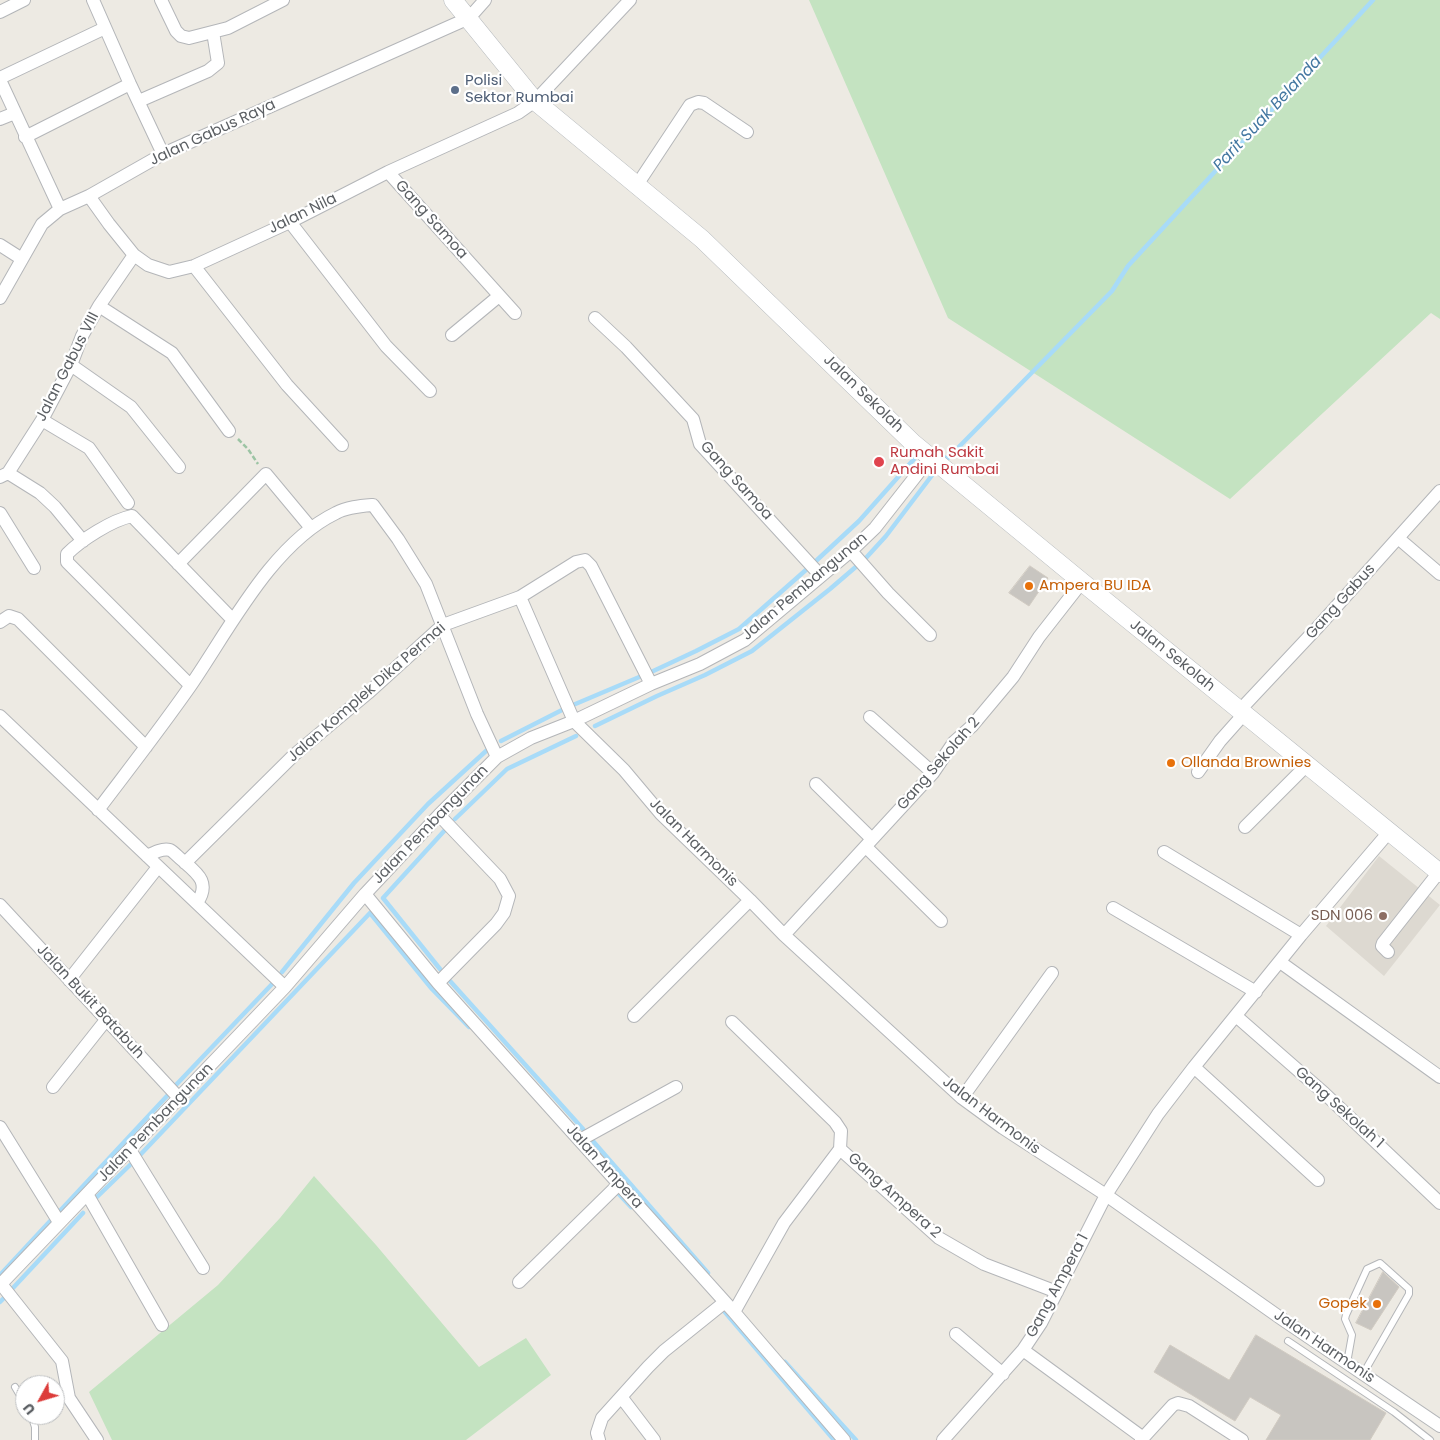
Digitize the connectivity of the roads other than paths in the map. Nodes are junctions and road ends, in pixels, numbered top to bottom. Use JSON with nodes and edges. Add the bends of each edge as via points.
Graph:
{"nodes":[{"id":1,"x":24,"y":0,"type":"edge"},
{"id":2,"x":93,"y":0,"type":"edge"},
{"id":3,"x":161,"y":0,"type":"edge"},
{"id":4,"x":283,"y":0,"type":"edge"},
{"id":5,"x":453,"y":0,"type":"edge"},
{"id":6,"x":485,"y":0,"type":"edge"},
{"id":7,"x":630,"y":0,"type":"edge"},
{"id":8,"x":0,"y":12,"type":"edge"},
{"id":9,"x":468,"y":18,"type":"junction"},
{"id":10,"x":105,"y":28,"type":"junction"},
{"id":11,"x":213,"y":32,"type":"junction"},
{"id":12,"x":0,"y":79,"type":"edge"},
{"id":13,"x":130,"y":84,"type":"junction"},
{"id":14,"x":138,"y":101,"type":"junction"},
{"id":15,"x":535,"y":101,"type":"junction"},
{"id":16,"x":15,"y":113,"type":"junction"},
{"id":17,"x":0,"y":119,"type":"edge"},
{"id":18,"x":747,"y":132,"type":"dead end"},
{"id":19,"x":25,"y":137,"type":"junction"},
{"id":20,"x":164,"y":154,"type":"junction"},
{"id":21,"x":388,"y":172,"type":"junction"},
{"id":22,"x":637,"y":184,"type":"junction"},
{"id":23,"x":89,"y":196,"type":"junction"},
{"id":24,"x":60,"y":209,"type":"junction"},
{"id":25,"x":290,"y":222,"type":"junction"},
{"id":26,"x":0,"y":245,"type":"edge"},
{"id":27,"x":134,"y":255,"type":"junction"},
{"id":28,"x":22,"y":259,"type":"junction"},
{"id":29,"x":194,"y":266,"type":"junction"},
{"id":30,"x":499,"y":296,"type":"junction"},
{"id":31,"x":0,"y":298,"type":"edge"},
{"id":32,"x":99,"y":306,"type":"junction"},
{"id":33,"x":515,"y":313,"type":"dead end"},
{"id":34,"x":594,"y":318,"type":"dead end"},
{"id":35,"x":452,"y":335,"type":"dead end"},
{"id":36,"x":71,"y":365,"type":"junction"},
{"id":37,"x":430,"y":392,"type":"dead end"},
{"id":38,"x":42,"y":420,"type":"junction"},
{"id":39,"x":229,"y":431,"type":"road end"},
{"id":40,"x":342,"y":445,"type":"dead end"},
{"id":41,"x":930,"y":458,"type":"junction"},
{"id":42,"x":179,"y":467,"type":"dead end"},
{"id":43,"x":4,"y":475,"type":"edge"},
{"id":44,"x":1440,"y":491,"type":"edge"},
{"id":45,"x":128,"y":503,"type":"dead end"},
{"id":46,"x":0,"y":512,"type":"edge"},
{"id":47,"x":311,"y":528,"type":"junction"},
{"id":48,"x":1398,"y":538,"type":"junction"},
{"id":49,"x":83,"y":541,"type":"junction"},
{"id":50,"x":851,"y":551,"type":"junction"},
{"id":51,"x":178,"y":564,"type":"junction"},
{"id":52,"x":34,"y":568,"type":"dead end"},
{"id":53,"x":1440,"y":574,"type":"edge"},
{"id":54,"x":821,"y":576,"type":"junction"},
{"id":55,"x":1082,"y":582,"type":"junction"},
{"id":56,"x":520,"y":597,"type":"junction"},
{"id":57,"x":233,"y":620,"type":"junction"},
{"id":58,"x":0,"y":622,"type":"edge"},
{"id":59,"x":443,"y":625,"type":"junction"},
{"id":60,"x":930,"y":635,"type":"dead end"},
{"id":61,"x":651,"y":684,"type":"junction"},
{"id":62,"x":190,"y":685,"type":"junction"},
{"id":63,"x":1242,"y":712,"type":"junction"},
{"id":64,"x":0,"y":716,"type":"edge"},
{"id":65,"x":870,"y":717,"type":"dead end"},
{"id":66,"x":574,"y":721,"type":"junction"},
{"id":67,"x":146,"y":747,"type":"junction"},
{"id":68,"x":497,"y":756,"type":"junction"},
{"id":69,"x":1307,"y":765,"type":"junction"},
{"id":70,"x":933,"y":772,"type":"junction"},
{"id":71,"x":1198,"y":772,"type":"dead end"},
{"id":72,"x":816,"y":784,"type":"dead end"},
{"id":73,"x":98,"y":810,"type":"junction"},
{"id":74,"x":439,"y":815,"type":"junction"},
{"id":75,"x":1245,"y":827,"type":"dead end"},
{"id":76,"x":1389,"y":832,"type":"junction"},
{"id":77,"x":869,"y":843,"type":"junction"},
{"id":78,"x":1164,"y":852,"type":"dead end"},
{"id":79,"x":147,"y":856,"type":"junction"},
{"id":80,"x":185,"y":863,"type":"junction"},
{"id":81,"x":158,"y":867,"type":"junction"},
{"id":82,"x":1439,"y":872,"type":"edge"},
{"id":83,"x":365,"y":894,"type":"junction"},
{"id":84,"x":750,"y":900,"type":"junction"},
{"id":85,"x":197,"y":902,"type":"junction"},
{"id":86,"x":0,"y":905,"type":"edge"},
{"id":87,"x":1113,"y":908,"type":"dead end"},
{"id":88,"x":941,"y":921,"type":"dead end"},
{"id":89,"x":784,"y":935,"type":"junction"},
{"id":90,"x":1301,"y":935,"type":"junction"},
{"id":91,"x":1388,"y":952,"type":"dead end"},
{"id":92,"x":1280,"y":962,"type":"junction"},
{"id":93,"x":1052,"y":973,"type":"dead end"},
{"id":94,"x":69,"y":980,"type":"junction"},
{"id":95,"x":438,"y":983,"type":"junction"},
{"id":96,"x":285,"y":987,"type":"junction"},
{"id":97,"x":1256,"y":992,"type":"junction"},
{"id":98,"x":634,"y":1016,"type":"dead end"},
{"id":99,"x":1236,"y":1016,"type":"junction"},
{"id":100,"x":106,"y":1020,"type":"junction"},
{"id":101,"x":732,"y":1022,"type":"dead end"},
{"id":102,"x":1194,"y":1067,"type":"junction"},
{"id":103,"x":1440,"y":1077,"type":"edge"},
{"id":104,"x":53,"y":1087,"type":"dead end"},
{"id":105,"x":676,"y":1087,"type":"dead end"},
{"id":106,"x":962,"y":1098,"type":"junction"},
{"id":107,"x":180,"y":1099,"type":"junction"},
{"id":108,"x":0,"y":1127,"type":"edge"},
{"id":109,"x":580,"y":1140,"type":"junction"},
{"id":110,"x":840,"y":1149,"type":"junction"},
{"id":111,"x":130,"y":1150,"type":"junction"},
{"id":112,"x":1318,"y":1180,"type":"dead end"},
{"id":113,"x":619,"y":1184,"type":"junction"},
{"id":114,"x":87,"y":1194,"type":"junction"},
{"id":115,"x":1106,"y":1195,"type":"junction"},
{"id":116,"x":1440,"y":1203,"type":"edge"},
{"id":117,"x":56,"y":1218,"type":"junction"},
{"id":118,"x":203,"y":1268,"type":"dead end"},
{"id":119,"x":519,"y":1282,"type":"dead end"},
{"id":120,"x":0,"y":1285,"type":"edge"},
{"id":121,"x":1057,"y":1292,"type":"junction"},
{"id":122,"x":725,"y":1302,"type":"junction"},
{"id":123,"x":734,"y":1312,"type":"junction"},
{"id":124,"x":162,"y":1325,"type":"dead end"},
{"id":125,"x":956,"y":1334,"type":"dead end"},
{"id":126,"x":1288,"y":1341,"type":"dead end"},
{"id":127,"x":1023,"y":1350,"type":"junction"},
{"id":128,"x":1347,"y":1363,"type":"junction"},
{"id":129,"x":1003,"y":1374,"type":"junction"},
{"id":130,"x":1362,"y":1374,"type":"junction"},
{"id":131,"x":622,"y":1398,"type":"junction"},
{"id":132,"x":34,"y":1425,"type":"edge"},
{"id":133,"x":1440,"y":1426,"type":"edge"},
{"id":134,"x":1141,"y":1439,"type":"edge"},
{"id":135,"x":35,"y":1440,"type":"edge"},
{"id":136,"x":97,"y":1440,"type":"edge"},
{"id":137,"x":599,"y":1440,"type":"edge"},
{"id":138,"x":654,"y":1440,"type":"edge"},
{"id":139,"x":844,"y":1440,"type":"edge"},
{"id":140,"x":944,"y":1440,"type":"edge"},
{"id":141,"x":1242,"y":1440,"type":"edge"},
{"id":142,"x":1430,"y":1440,"type":"edge"}],
"edges":[{"from":1,"to":8,"type":"street"},
{"from":2,"to":10,"type":"street"},
{"from":3,"to":11,"type":"street","via":[[181,36],[189,38]]},
{"from":4,"to":11,"type":"street","via":[[228,28]]},
{"from":5,"to":9,"type":"street","name":"Jalan Sekolah"},
{"from":6,"to":9,"type":"street"},
{"from":7,"to":15,"type":"street","name":"Jalan Nila"},
{"from":9,"to":15,"type":"street","name":"Jalan Sekolah"},
{"from":9,"to":20,"type":"street","name":"Jalan Gabus Raya"},
{"from":10,"to":12,"type":"street"},
{"from":10,"to":13,"type":"street"},
{"from":11,"to":14,"type":"street","via":[[218,63],[208,71]]},
{"from":12,"to":16,"type":"street"},
{"from":13,"to":14,"type":"street"},
{"from":13,"to":19,"type":"street"},
{"from":14,"to":20,"type":"street"},
{"from":15,"to":21,"type":"street","name":"Jalan Nila","via":[[518,113]]},
{"from":15,"to":22,"type":"street","name":"Jalan Sekolah"},
{"from":16,"to":17,"type":"street"},
{"from":16,"to":19,"type":"street"},
{"from":18,"to":22,"type":"street","via":[[704,103],[694,103]]},
{"from":19,"to":24,"type":"street"},
{"from":20,"to":23,"type":"street","name":"Jalan Gabus Raya"},
{"from":21,"to":25,"type":"street","name":"Jalan Nila"},
{"from":21,"to":30,"type":"street","name":"Gang Samoa"},
{"from":22,"to":41,"type":"street","name":"Jalan Sekolah","via":[[702,239]]},
{"from":23,"to":24,"type":"street","name":"Jalan Gabus Raya"},
{"from":23,"to":27,"type":"street","name":"Jalan Nila"},
{"from":24,"to":28,"type":"street","name":"Jalan Gabus Raya","via":[[42,224]]},
{"from":25,"to":29,"type":"street","name":"Jalan Nila"},
{"from":25,"to":37,"type":"street","via":[[386,346]]},
{"from":26,"to":28,"type":"street"},
{"from":27,"to":29,"type":"street","name":"Jalan Nila","via":[[148,265],[169,272]]},
{"from":27,"to":32,"type":"street","name":"Jalan Gabus VIII"},
{"from":28,"to":31,"type":"street","name":"Jalan Gabus Raya"},
{"from":29,"to":40,"type":"street","via":[[288,385]]},
{"from":30,"to":33,"type":"street","name":"Gang Samoa"},
{"from":30,"to":35,"type":"street"},
{"from":32,"to":36,"type":"street","name":"Jalan Gabus VIII"},
{"from":32,"to":39,"type":"street","via":[[172,353]]},
{"from":34,"to":54,"type":"street","name":"Gang Samoa","via":[[626,347],[693,419],[700,444]]},
{"from":36,"to":38,"type":"street","name":"Jalan Gabus VIII"},
{"from":36,"to":42,"type":"street","via":[[131,407]]},
{"from":38,"to":43,"type":"street","name":"Jalan Gabus VIII"},
{"from":38,"to":45,"type":"street","via":[[89,448]]},
{"from":41,"to":50,"type":"street","name":"Jalan Pembangunan","via":[[881,521]]},
{"from":41,"to":55,"type":"street","name":"Jalan Sekolah"},
{"from":43,"to":49,"type":"street","via":[[40,493]]},
{"from":44,"to":48,"type":"street","name":"Gang Gabus"},
{"from":46,"to":52,"type":"street"},
{"from":47,"to":51,"type":"street","via":[[266,474]]},
{"from":47,"to":57,"type":"street","via":[[282,553]]},
{"from":47,"to":59,"type":"street","via":[[337,512],[373,505],[426,584]]},
{"from":48,"to":53,"type":"street"},
{"from":48,"to":63,"type":"street","name":"Gang Gabus"},
{"from":49,"to":51,"type":"street","via":[[121,518],[132,516]]},
{"from":49,"to":62,"type":"street","via":[[67,554],[67,562]]},
{"from":50,"to":54,"type":"street","name":"Jalan Pembangunan"},
{"from":50,"to":60,"type":"street"},
{"from":51,"to":57,"type":"street"},
{"from":54,"to":61,"type":"street","name":"Jalan Pembangunan","via":[[745,640],[700,664]]},
{"from":55,"to":63,"type":"street","name":"Jalan Sekolah"},
{"from":55,"to":70,"type":"street","name":"Gang Sekolah 2","via":[[1012,677],[972,726],[954,742]]},
{"from":56,"to":59,"type":"street","name":"Jalan Komplek Dika Permai"},
{"from":56,"to":61,"type":"street","name":"Jalan Komplek Dika Permai","via":[[576,562],[585,560],[592,566]]},
{"from":56,"to":66,"type":"street"},
{"from":57,"to":62,"type":"street"},
{"from":58,"to":67,"type":"street","via":[[9,616],[18,619]]},
{"from":59,"to":68,"type":"street"},
{"from":59,"to":80,"type":"street","name":"Jalan Komplek Dika Permai","via":[[294,755]]},
{"from":61,"to":66,"type":"street","name":"Jalan Pembangunan"},
{"from":62,"to":67,"type":"street"},
{"from":63,"to":69,"type":"street","name":"Jalan Sekolah"},
{"from":63,"to":71,"type":"street","name":"Gang Gabus"},
{"from":64,"to":73,"type":"street"},
{"from":65,"to":70,"type":"street"},
{"from":66,"to":68,"type":"street","name":"Jalan Pembangunan","via":[[530,738]]},
{"from":66,"to":84,"type":"street","name":"Jalan Harmonis","via":[[624,770],[661,814]]},
{"from":67,"to":73,"type":"street"},
{"from":68,"to":74,"type":"street","name":"Jalan Pembangunan"},
{"from":69,"to":75,"type":"street"},
{"from":69,"to":76,"type":"street","name":"Jalan Sekolah"},
{"from":70,"to":77,"type":"street","name":"Gang Sekolah 2"},
{"from":72,"to":77,"type":"street"},
{"from":73,"to":79,"type":"street"},
{"from":74,"to":83,"type":"street","name":"Jalan Pembangunan"},
{"from":74,"to":95,"type":"street","via":[[500,879],[509,896],[504,913],[496,924]]},
{"from":76,"to":82,"type":"street","name":"Jalan Sekolah"},
{"from":76,"to":90,"type":"street"},
{"from":77,"to":88,"type":"street"},
{"from":77,"to":89,"type":"street","name":"Gang Sekolah 2"},
{"from":78,"to":90,"type":"street"},
{"from":79,"to":80,"type":"street","via":[[170,850]]},
{"from":79,"to":81,"type":"street"},
{"from":80,"to":85,"type":"street","via":[[199,876],[204,887]]},
{"from":81,"to":85,"type":"street"},
{"from":81,"to":94,"type":"street"},
{"from":82,"to":91,"type":"street","via":[[1383,943]]},
{"from":83,"to":95,"type":"street","name":"Jalan Ampera"},
{"from":83,"to":96,"type":"street","name":"Jalan Pembangunan"},
{"from":84,"to":89,"type":"street","name":"Jalan Harmonis"},
{"from":84,"to":98,"type":"street"},
{"from":85,"to":96,"type":"street"},
{"from":86,"to":94,"type":"street","name":"Jalan Bukit Batabuh"},
{"from":87,"to":97,"type":"street"},
{"from":89,"to":106,"type":"street","name":"Jalan Harmonis"},
{"from":90,"to":92,"type":"street"},
{"from":92,"to":97,"type":"street"},
{"from":92,"to":103,"type":"street"},
{"from":93,"to":106,"type":"street"},
{"from":94,"to":100,"type":"street","name":"Jalan Bukit Batabuh"},
{"from":95,"to":109,"type":"street","name":"Jalan Ampera"},
{"from":96,"to":107,"type":"street","name":"Jalan Pembangunan"},
{"from":97,"to":99,"type":"street"},
{"from":99,"to":102,"type":"street"},
{"from":99,"to":116,"type":"street","name":"Gang Sekolah 1","via":[[1324,1093]]},
{"from":100,"to":104,"type":"street"},
{"from":100,"to":107,"type":"street","name":"Jalan Bukit Batabuh"},
{"from":101,"to":110,"type":"street","name":"Gang Ampera 2","via":[[835,1122],[841,1131]]},
{"from":102,"to":112,"type":"street"},
{"from":102,"to":115,"type":"street","via":[[1158,1114]]},
{"from":105,"to":109,"type":"street"},
{"from":106,"to":115,"type":"street","name":"Jalan Harmonis"},
{"from":107,"to":111,"type":"street","name":"Jalan Pembangunan"},
{"from":108,"to":117,"type":"street"},
{"from":109,"to":113,"type":"street","name":"Jalan Ampera"},
{"from":110,"to":121,"type":"street","name":"Gang Ampera 2","via":[[939,1238],[984,1264]]},
{"from":110,"to":123,"type":"street","name":"Gang Ampera 2","via":[[784,1223]]},
{"from":111,"to":114,"type":"street","name":"Jalan Pembangunan"},
{"from":111,"to":118,"type":"street"},
{"from":113,"to":119,"type":"street"},
{"from":113,"to":122,"type":"street","name":"Jalan Ampera"},
{"from":114,"to":117,"type":"street","name":"Jalan Pembangunan"},
{"from":114,"to":124,"type":"street"},
{"from":115,"to":121,"type":"street","name":"Gang Ampera 1"},
{"from":115,"to":128,"type":"street","name":"Jalan Harmonis"},
{"from":117,"to":120,"type":"street","name":"Jalan Pembangunan"},
{"from":120,"to":136,"type":"street","via":[[62,1362],[69,1398]]},
{"from":121,"to":127,"type":"street","name":"Gang Ampera 1"},
{"from":122,"to":123,"type":"street","name":"Jalan Ampera"},
{"from":122,"to":131,"type":"street","via":[[664,1351]]},
{"from":123,"to":139,"type":"street","name":"Jalan Ampera"},
{"from":125,"to":129,"type":"street"},
{"from":126,"to":142,"type":"lane"},
{"from":127,"to":129,"type":"street","name":"Gang Ampera 1"},
{"from":127,"to":134,"type":"street"},
{"from":128,"to":130,"type":"street","name":"Jalan Harmonis"},
{"from":128,"to":130,"type":"lane","via":[[1352,1335],[1346,1315],[1367,1269],[1380,1263],[1409,1289],[1409,1294]]},
{"from":129,"to":140,"type":"street","name":"Gang Ampera 1"},
{"from":130,"to":133,"type":"street","name":"Jalan Harmonis"},
{"from":131,"to":137,"type":"street","via":[[602,1418],[597,1433]]},
{"from":131,"to":138,"type":"street"},
{"from":132,"to":135,"type":"lane"},
{"from":134,"to":141,"type":"street","via":[[1178,1403],[1189,1406]]}]}
